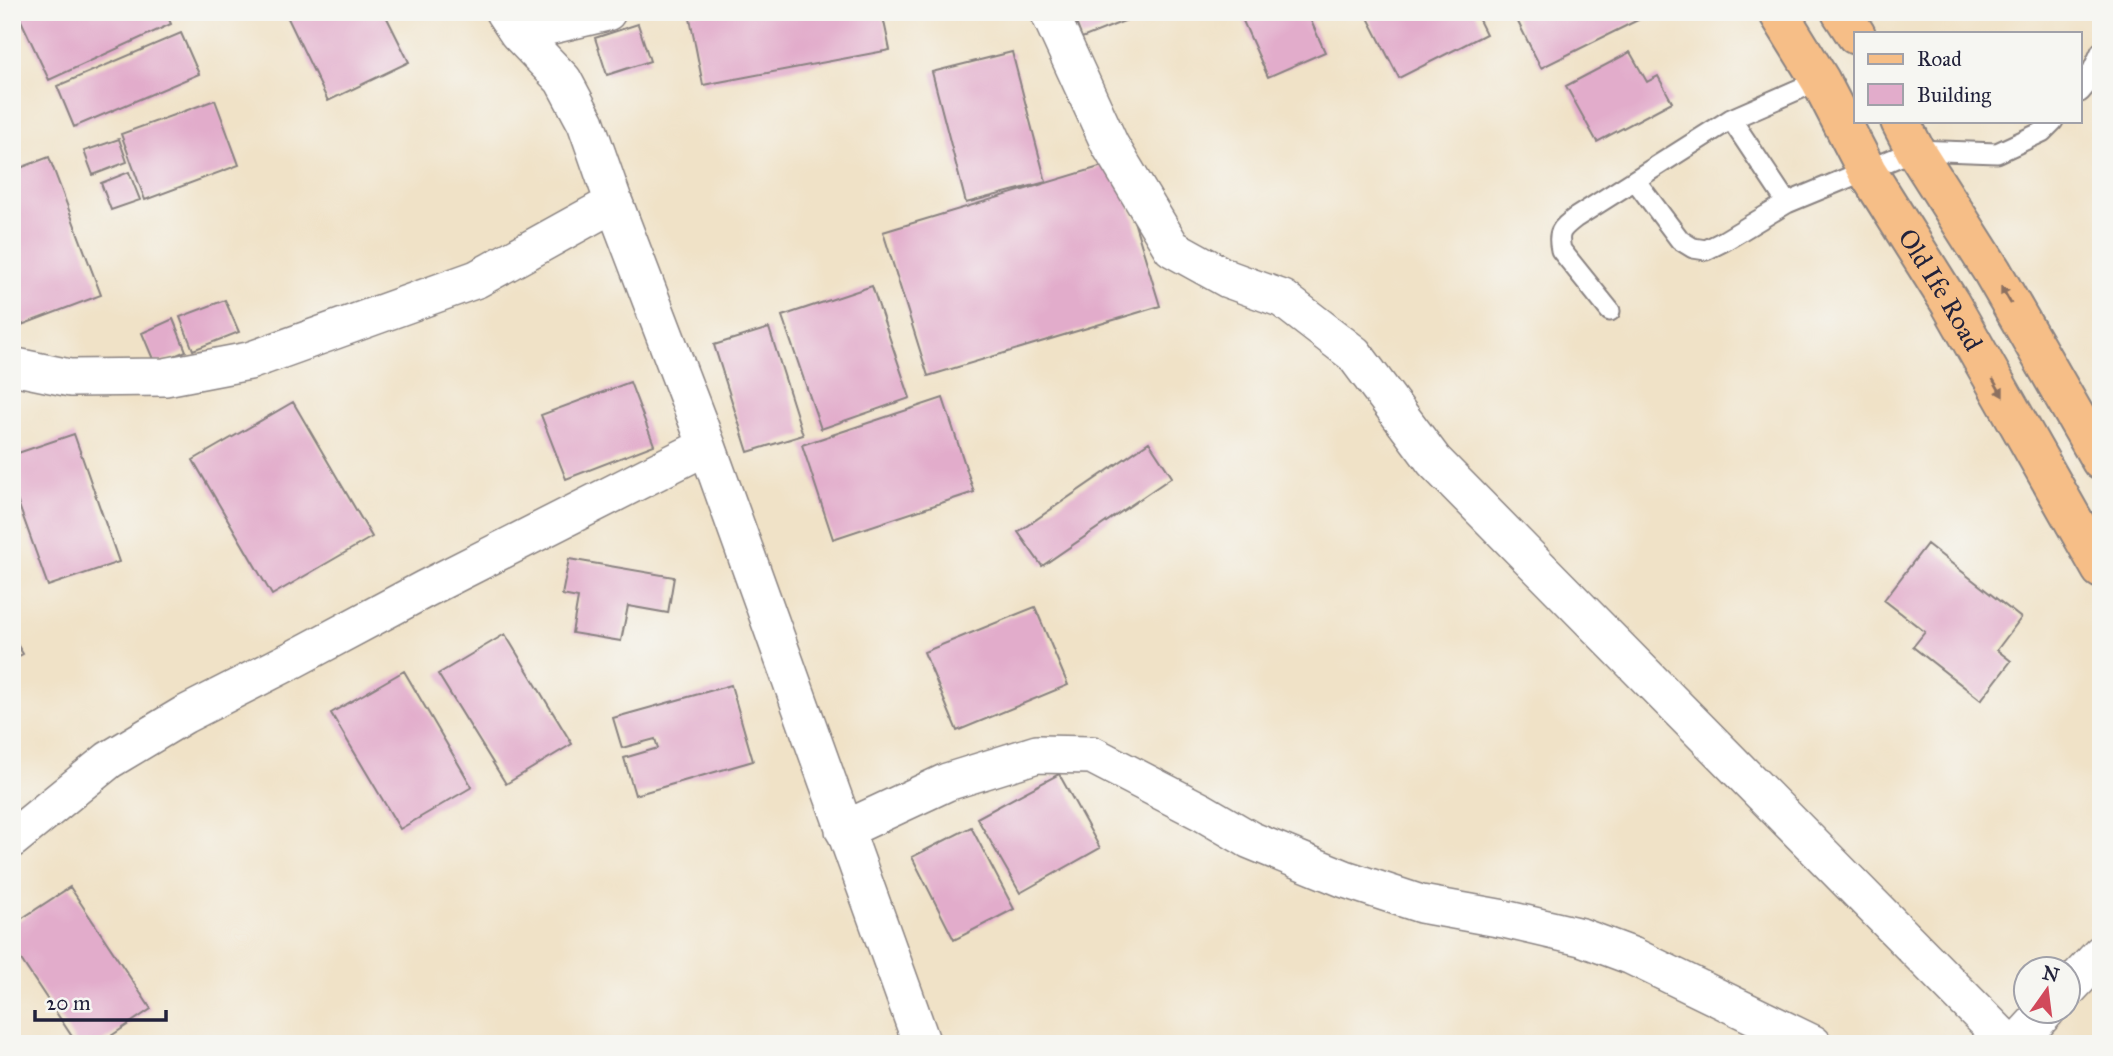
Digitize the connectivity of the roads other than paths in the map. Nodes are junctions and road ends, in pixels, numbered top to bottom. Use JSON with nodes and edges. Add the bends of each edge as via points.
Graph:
{"nodes":[{"id":1,"x":607,"y":12,"type":"edge"},
{"id":2,"x":1049,"y":12,"type":"edge"},
{"id":3,"x":1778,"y":12,"type":"edge"},
{"id":4,"x":1841,"y":12,"type":"edge"},
{"id":5,"x":511,"y":23,"type":"edge"},
{"id":6,"x":1854,"y":33,"type":"edge"},
{"id":7,"x":2101,"y":52,"type":"edge"},
{"id":8,"x":1820,"y":80,"type":"junction"},
{"id":9,"x":2082,"y":90,"type":"edge"},
{"id":10,"x":1731,"y":119,"type":"junction"},
{"id":11,"x":2052,"y":122,"type":"edge"},
{"id":12,"x":1907,"y":136,"type":"edge"},
{"id":13,"x":1867,"y":171,"type":"junction"},
{"id":14,"x":1635,"y":180,"type":"junction"},
{"id":15,"x":614,"y":203,"type":"junction"},
{"id":16,"x":1787,"y":203,"type":"junction"},
{"id":17,"x":1610,"y":311,"type":"dead end"},
{"id":18,"x":12,"y":366,"type":"edge"},
{"id":19,"x":707,"y":446,"type":"junction"},
{"id":20,"x":2101,"y":461,"type":"edge"},
{"id":21,"x":2101,"y":569,"type":"edge"},
{"id":22,"x":844,"y":830,"type":"junction"},
{"id":23,"x":12,"y":839,"type":"edge"},
{"id":24,"x":2101,"y":954,"type":"edge"},
{"id":25,"x":2082,"y":974,"type":"edge"},
{"id":26,"x":2035,"y":1024,"type":"edge"},
{"id":27,"x":918,"y":1042,"type":"edge"},
{"id":28,"x":1813,"y":1044,"type":"edge"},
{"id":29,"x":2009,"y":1044,"type":"edge"},
{"id":30,"x":2016,"y":1044,"type":"edge"}],
"edges":[{"from":1,"to":5,"type":"street"},
{"from":2,"to":29,"type":"street","via":[[1110,145],[1172,248],[1228,279],[1283,299],[1354,355],[1434,461]]},
{"from":3,"to":8,"type":"main road","name":"Old Ife Road"},
{"from":4,"to":6,"type":"main road"},
{"from":5,"to":15,"type":"street","via":[[563,80],[586,123]]},
{"from":7,"to":9,"type":"lane"},
{"from":8,"to":10,"type":"lane"},
{"from":8,"to":13,"type":"main road","name":"Old Ife Road"},
{"from":10,"to":14,"type":"lane"},
{"from":10,"to":16,"type":"lane"},
{"from":11,"to":12,"type":"lane","via":[[2042,132],[1997,153]]},
{"from":12,"to":13,"type":"lane"},
{"from":20,"to":12,"type":"main road","name":"Old Ife Road","one_way":true,"via":[[1992,271]]},
{"from":13,"to":16,"type":"lane"},
{"from":13,"to":21,"type":"main road","name":"Old Ife Road","one_way":true,"via":[[1950,303]]},
{"from":14,"to":16,"type":"lane","via":[[1680,240],[1706,250]]},
{"from":14,"to":17,"type":"lane","via":[[1575,218],[1558,237],[1561,250]]},
{"from":15,"to":18,"type":"street","via":[[477,279],[248,361],[165,377],[70,378]]},
{"from":15,"to":19,"type":"street"},
{"from":19,"to":22,"type":"street"},
{"from":19,"to":23,"type":"street","via":[[184,715],[109,760]]},
{"from":22,"to":27,"type":"street"},
{"from":22,"to":28,"type":"street","via":[[947,782],[1037,754],[1092,755],[1250,840],[1345,879],[1422,904],[1581,937],[1632,956]]},
{"from":24,"to":25,"type":"street"},
{"from":26,"to":30,"type":"street"}]}
